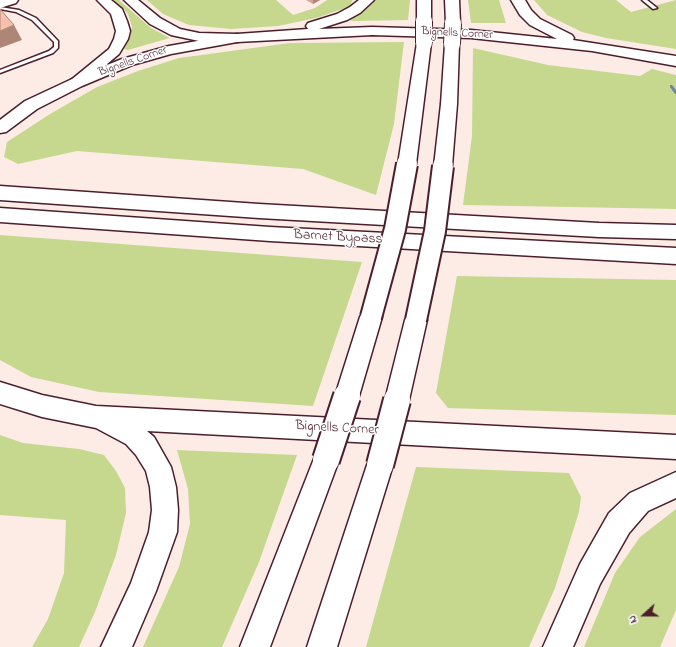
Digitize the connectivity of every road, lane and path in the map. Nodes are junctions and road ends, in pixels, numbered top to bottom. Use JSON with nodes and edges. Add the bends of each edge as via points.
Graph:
{"nodes":[{"id":1,"x":12,"y":0,"type":"edge"},
{"id":2,"x":103,"y":0,"type":"edge"},
{"id":3,"x":130,"y":0,"type":"edge"},
{"id":4,"x":367,"y":0,"type":"edge"},
{"id":5,"x":424,"y":0,"type":"edge"},
{"id":6,"x":452,"y":0,"type":"edge"},
{"id":7,"x":518,"y":0,"type":"edge"},
{"id":8,"x":644,"y":0,"type":"edge"},
{"id":9,"x":0,"y":4,"type":"edge"},
{"id":10,"x":0,"y":8,"type":"edge"},
{"id":11,"x":655,"y":8,"type":"dead end"},
{"id":12,"x":272,"y":35,"type":"junction"},
{"id":13,"x":237,"y":38,"type":"junction"},
{"id":14,"x":592,"y":47,"type":"junction"},
{"id":15,"x":676,"y":61,"type":"edge"},
{"id":16,"x":0,"y":72,"type":"edge"},
{"id":17,"x":76,"y":82,"type":"junction"},
{"id":18,"x":30,"y":105,"type":"junction"},
{"id":19,"x":0,"y":114,"type":"edge"},
{"id":20,"x":0,"y":128,"type":"edge"},
{"id":21,"x":0,"y":193,"type":"edge"},
{"id":22,"x":0,"y":215,"type":"edge"},
{"id":23,"x":676,"y":232,"type":"edge"},
{"id":24,"x":676,"y":256,"type":"edge"},
{"id":25,"x":0,"y":393,"type":"edge"},
{"id":26,"x":96,"y":417,"type":"junction"},
{"id":27,"x":676,"y":447,"type":"edge"},
{"id":28,"x":676,"y":485,"type":"edge"},
{"id":29,"x":116,"y":647,"type":"edge"},
{"id":30,"x":255,"y":647,"type":"edge"},
{"id":31,"x":322,"y":647,"type":"edge"},
{"id":32,"x":558,"y":647,"type":"edge"}],
"edges":[{"from":1,"to":9,"type":"street"},
{"from":2,"to":17,"type":"street","name":"Bignells Corner","via":[[117,12],[123,31],[121,39],[104,61]]},
{"from":3,"to":13,"type":"street","name":"Bignells Corner","via":[[156,21],[176,32],[199,37]]},
{"from":4,"to":12,"type":"highway","via":[[355,10],[332,21]]},
{"from":5,"to":30,"type":"highway","bridge":true,"via":[[424,43],[408,164],[395,229],[371,317],[326,460]]},
{"from":6,"to":31,"type":"highway","bridge":true,"via":[[449,104],[435,231],[398,400]]},
{"from":7,"to":14,"type":"highway","via":[[529,17],[542,27]]},
{"from":8,"to":11,"type":"lane"},
{"from":10,"to":16,"type":"lane","via":[[17,11],[34,19],[56,42],[56,47],[51,52]]},
{"from":12,"to":13,"type":"highway","name":"Bignells Corner"},
{"from":12,"to":14,"type":"highway","name":"Bignells Corner","via":[[372,31],[457,33]]},
{"from":13,"to":17,"type":"highway","name":"Bignells Corner","via":[[155,53]]},
{"from":14,"to":15,"type":"highway","name":"Bignells Corner"},
{"from":17,"to":18,"type":"highway","name":"Bignells Corner"},
{"from":18,"to":19,"type":"highway"},
{"from":18,"to":20,"type":"highway","name":"Bignells Corner"},
{"from":21,"to":23,"type":"highway","name":"Barnet Bypass","via":[[259,211]]},
{"from":22,"to":24,"type":"highway","name":"Barnet Bypass","via":[[278,235]]},
{"from":25,"to":26,"type":"highway","name":"Bignells Corner","via":[[42,406]]},
{"from":26,"to":27,"type":"highway","name":"Bignells Corner"},
{"from":26,"to":29,"type":"highway","via":[[135,436],[145,446],[158,467],[165,502],[163,532],[157,552]]},
{"from":28,"to":32,"type":"highway","via":[[639,502],[619,523],[590,574]]}]}
